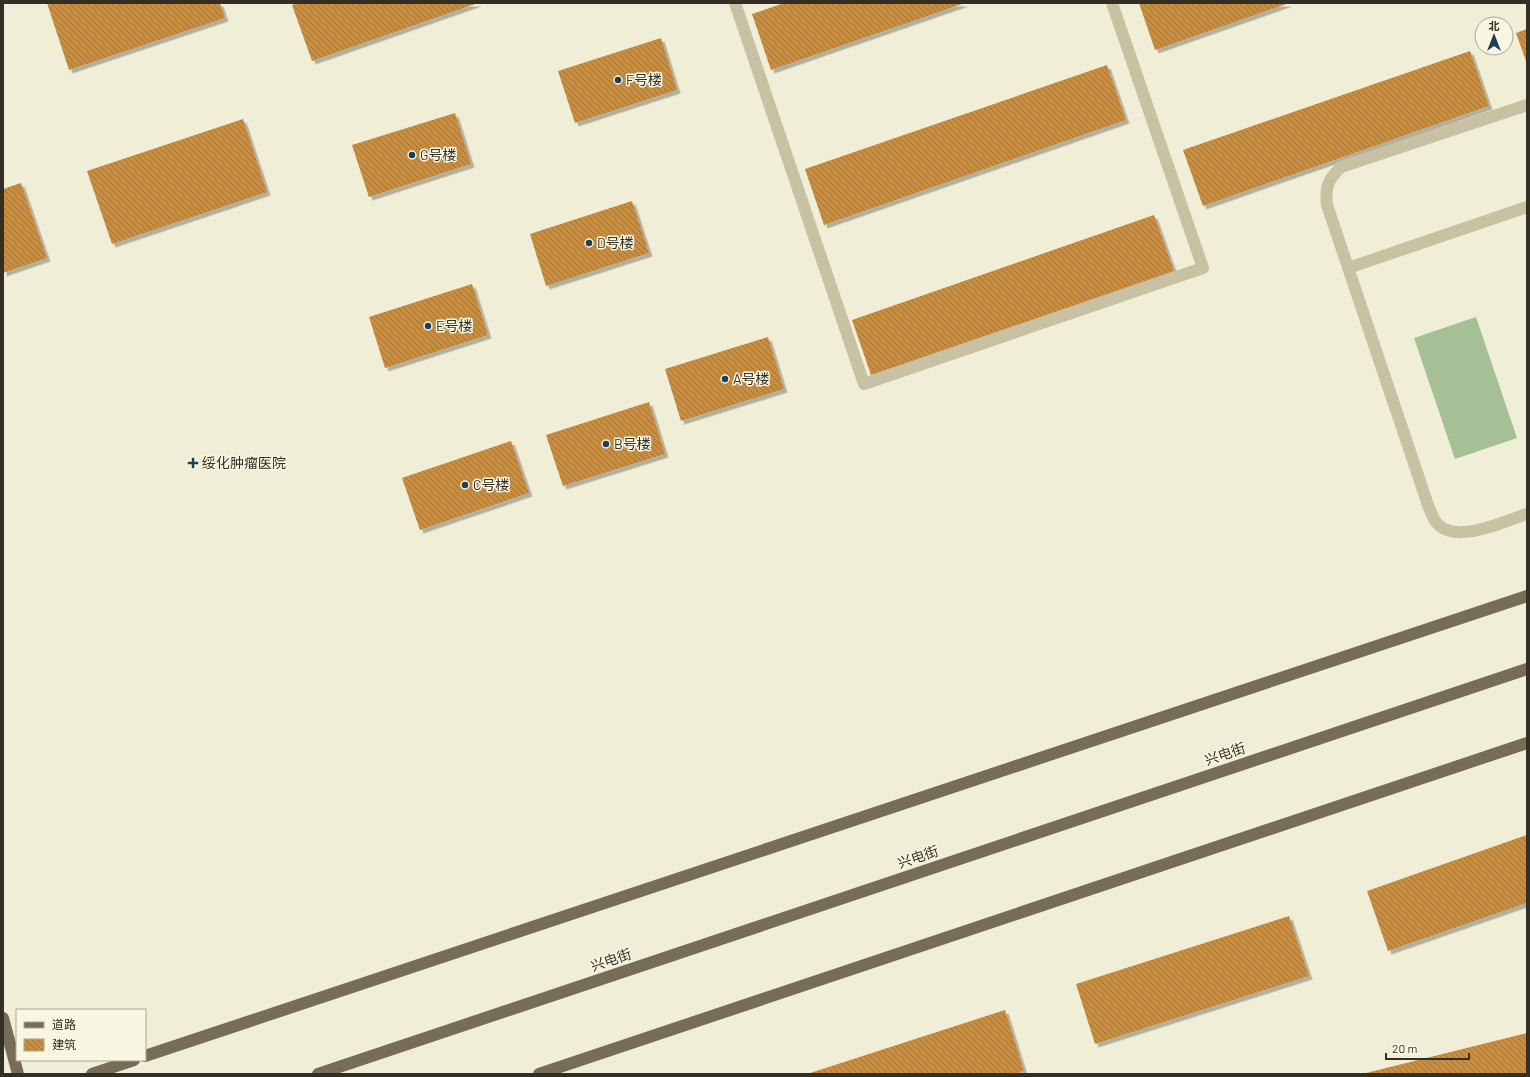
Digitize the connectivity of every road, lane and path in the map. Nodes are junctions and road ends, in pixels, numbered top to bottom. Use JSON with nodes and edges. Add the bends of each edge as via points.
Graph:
{"nodes":[{"id":1,"x":735,"y":3,"type":"edge"},
{"id":2,"x":1112,"y":3,"type":"edge"},
{"id":3,"x":1527,"y":105,"type":"edge"},
{"id":4,"x":1527,"y":207,"type":"edge"},
{"id":5,"x":1348,"y":268,"type":"junction"},
{"id":6,"x":1527,"y":514,"type":"edge"},
{"id":7,"x":1527,"y":596,"type":"edge"},
{"id":8,"x":1527,"y":669,"type":"edge"},
{"id":9,"x":1527,"y":743,"type":"edge"},
{"id":10,"x":3,"y":1018,"type":"edge"},
{"id":11,"x":146,"y":1056,"type":"edge"},
{"id":12,"x":131,"y":1061,"type":"edge"},
{"id":13,"x":18,"y":1074,"type":"edge"},
{"id":14,"x":92,"y":1074,"type":"edge"},
{"id":15,"x":318,"y":1074,"type":"edge"},
{"id":16,"x":539,"y":1074,"type":"edge"}],
"edges":[{"from":1,"to":2,"type":"street","via":[[864,384],[1203,268]]},
{"from":3,"to":5,"type":"street","via":[[1341,167],[1331,177],[1326,190],[1327,205]]},
{"from":4,"to":5,"type":"street"},
{"from":5,"to":6,"type":"street","via":[[1436,523],[1450,533],[1466,534]]},
{"from":7,"to":11,"type":"main road"},
{"from":8,"to":15,"type":"main road","name":"兴电街"},
{"from":9,"to":16,"type":"main road"},
{"from":10,"to":13,"type":"main road"},
{"from":12,"to":14,"type":"main road"}]}
